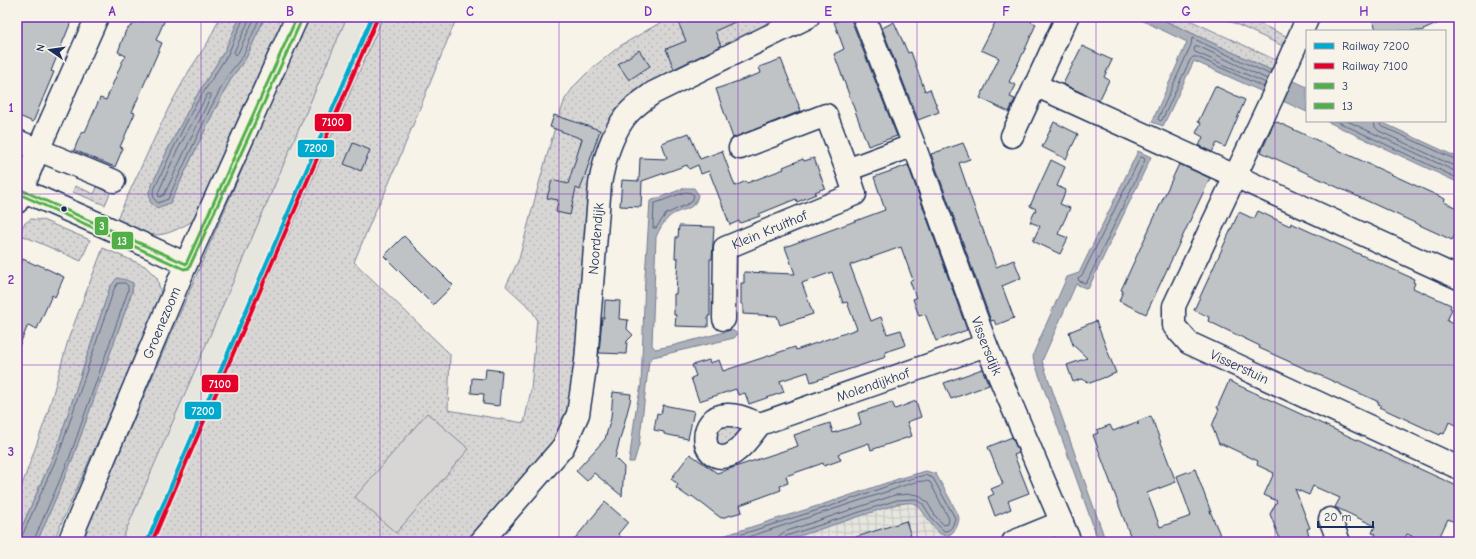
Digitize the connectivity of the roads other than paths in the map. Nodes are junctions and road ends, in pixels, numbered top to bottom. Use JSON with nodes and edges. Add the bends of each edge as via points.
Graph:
{"nodes":[{"id":1,"x":97,"y":17,"type":"edge"},
{"id":2,"x":296,"y":17,"type":"edge"},
{"id":3,"x":808,"y":17,"type":"edge"},
{"id":4,"x":864,"y":17,"type":"edge"},
{"id":5,"x":1067,"y":17,"type":"edge"},
{"id":6,"x":1308,"y":17,"type":"edge"},
{"id":7,"x":1036,"y":85,"type":"junction"},
{"id":8,"x":1012,"y":136,"type":"dead end"},
{"id":9,"x":17,"y":141,"type":"edge"},
{"id":10,"x":914,"y":145,"type":"junction"},
{"id":11,"x":740,"y":148,"type":"dead end"},
{"id":12,"x":38,"y":150,"type":"junction"},
{"id":13,"x":847,"y":170,"type":"junction"},
{"id":14,"x":1235,"y":177,"type":"junction"},
{"id":15,"x":114,"y":181,"type":"dead end"},
{"id":16,"x":18,"y":193,"type":"edge"},
{"id":17,"x":186,"y":264,"type":"junction"},
{"id":18,"x":1459,"y":278,"type":"edge"},
{"id":19,"x":724,"y":319,"type":"dead end"},
{"id":20,"x":986,"y":345,"type":"junction"},
{"id":21,"x":760,"y":424,"type":"dead end"},
{"id":22,"x":1459,"y":468,"type":"edge"},
{"id":23,"x":1330,"y":519,"type":"dead end"},
{"id":24,"x":1066,"y":532,"type":"edge"},
{"id":25,"x":69,"y":542,"type":"edge"},
{"id":26,"x":481,"y":542,"type":"edge"},
{"id":27,"x":1013,"y":542,"type":"edge"},
{"id":28,"x":1339,"y":542,"type":"edge"}],
"edges":[{"from":1,"to":12,"type":"street"},
{"from":2,"to":17,"type":"street","name":"Groenezoom"},
{"from":3,"to":26,"type":"street","name":"Noordendijk","via":[[653,93],[623,119],[604,160],[600,184],[586,361],[578,414],[562,447]]},
{"from":4,"to":10,"type":"street","name":"Vissersdijk"},
{"from":5,"to":7,"type":"street"},
{"from":6,"to":14,"type":"street","name":"Visserstuin"},
{"from":7,"to":8,"type":"street"},
{"from":7,"to":14,"type":"street"},
{"from":9,"to":12,"type":"street"},
{"from":10,"to":13,"type":"street"},
{"from":10,"to":20,"type":"street","name":"Vissersdijk"},
{"from":11,"to":13,"type":"street","via":[[826,115]]},
{"from":12,"to":15,"type":"street"},
{"from":12,"to":16,"type":"street"},
{"from":13,"to":19,"type":"street","name":"Klein Kruithof","via":[[855,194],[725,248]]},
{"from":14,"to":18,"type":"street"},
{"from":14,"to":22,"type":"street","name":"Visserstuin","via":[[1174,306],[1174,326],[1188,343]]},
{"from":16,"to":17,"type":"street","via":[[106,227]]},
{"from":17,"to":25,"type":"street","name":"Groenezoom"},
{"from":20,"to":21,"type":"street","name":"Molendijkhof"},
{"from":20,"to":24,"type":"street","name":"Vissersdijk"},
{"from":23,"to":28,"type":"street"},
{"from":24,"to":27,"type":"street"}]}
